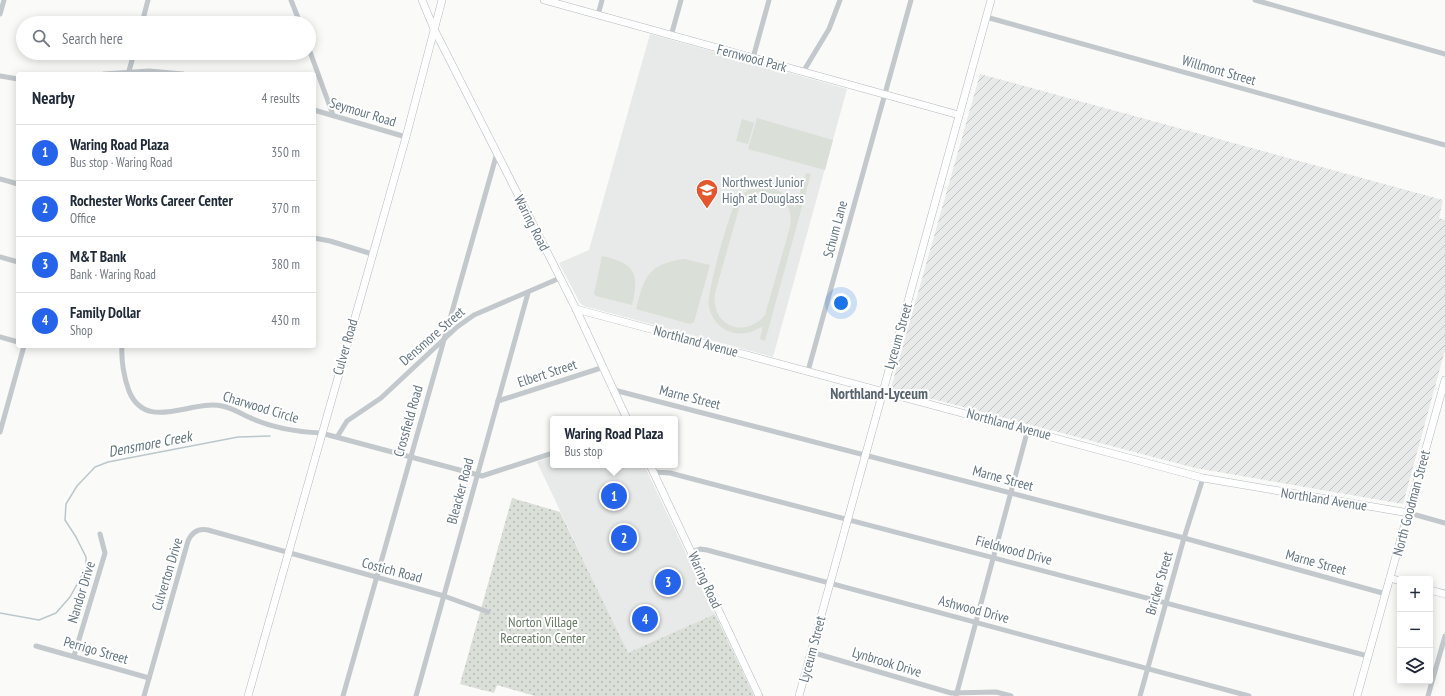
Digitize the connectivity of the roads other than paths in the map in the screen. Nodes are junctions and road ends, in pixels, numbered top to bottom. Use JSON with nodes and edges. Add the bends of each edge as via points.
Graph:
{"nodes":[{"id":1,"x":4,"y":0,"type":"edge"},
{"id":2,"x":148,"y":0,"type":"edge"},
{"id":3,"x":291,"y":0,"type":"edge"},
{"id":4,"x":422,"y":0,"type":"edge"},
{"id":5,"x":442,"y":0,"type":"edge"},
{"id":6,"x":544,"y":0,"type":"edge"},
{"id":7,"x":602,"y":0,"type":"edge"},
{"id":8,"x":681,"y":0,"type":"edge"},
{"id":9,"x":769,"y":0,"type":"edge"},
{"id":10,"x":840,"y":0,"type":"edge"},
{"id":11,"x":911,"y":0,"type":"edge"},
{"id":12,"x":991,"y":0,"type":"edge"},
{"id":13,"x":1255,"y":0,"type":"edge"},
{"id":14,"x":0,"y":14,"type":"edge"},
{"id":15,"x":598,"y":15,"type":"junction"},
{"id":16,"x":144,"y":16,"type":"edge"},
{"id":17,"x":297,"y":16,"type":"edge"},
{"id":18,"x":986,"y":17,"type":"junction"},
{"id":19,"x":434,"y":29,"type":"junction"},
{"id":20,"x":671,"y":36,"type":"junction"},
{"id":21,"x":1445,"y":54,"type":"edge"},
{"id":22,"x":753,"y":58,"type":"junction"},
{"id":23,"x":132,"y":60,"type":"edge"},
{"id":24,"x":313,"y":60,"type":"edge"},
{"id":25,"x":129,"y":71,"type":"junction"},
{"id":26,"x":121,"y":72,"type":"edge"},
{"id":27,"x":168,"y":72,"type":"edge"},
{"id":28,"x":803,"y":72,"type":"junction"},
{"id":29,"x":0,"y":76,"type":"edge"},
{"id":30,"x":16,"y":79,"type":"edge"},
{"id":31,"x":885,"y":94,"type":"junction"},
{"id":32,"x":316,"y":111,"type":"edge"},
{"id":33,"x":960,"y":115,"type":"junction"},
{"id":34,"x":333,"y":116,"type":"junction"},
{"id":35,"x":406,"y":137,"type":"junction"},
{"id":36,"x":1445,"y":146,"type":"edge"},
{"id":37,"x":497,"y":153,"type":"junction"},
{"id":38,"x":0,"y":179,"type":"edge"},
{"id":39,"x":16,"y":183,"type":"edge"},
{"id":40,"x":316,"y":238,"type":"edge"},
{"id":41,"x":372,"y":254,"type":"junction"},
{"id":42,"x":0,"y":257,"type":"edge"},
{"id":43,"x":16,"y":261,"type":"edge"},
{"id":44,"x":560,"y":278,"type":"junction"},
{"id":45,"x":528,"y":293,"type":"junction"},
{"id":46,"x":576,"y":309,"type":"junction"},
{"id":47,"x":0,"y":337,"type":"edge"},
{"id":48,"x":444,"y":340,"type":"junction"},
{"id":49,"x":16,"y":341,"type":"edge"},
{"id":50,"x":23,"y":348,"type":"edge"},
{"id":51,"x":122,"y":348,"type":"edge"},
{"id":52,"x":604,"y":367,"type":"junction"},
{"id":53,"x":808,"y":371,"type":"junction"},
{"id":54,"x":1445,"y":380,"type":"edge"},
{"id":55,"x":614,"y":390,"type":"junction"},
{"id":56,"x":883,"y":391,"type":"junction"},
{"id":57,"x":498,"y":401,"type":"junction"},
{"id":58,"x":2,"y":415,"type":"edge"},
{"id":59,"x":627,"y":416,"type":"edge"},
{"id":60,"x":1028,"y":429,"type":"junction"},
{"id":61,"x":0,"y":432,"type":"edge"},
{"id":62,"x":321,"y":433,"type":"junction"},
{"id":63,"x":336,"y":437,"type":"junction"},
{"id":64,"x":550,"y":454,"type":"edge"},
{"id":65,"x":865,"y":455,"type":"junction"},
{"id":66,"x":411,"y":457,"type":"junction"},
{"id":67,"x":652,"y":468,"type":"edge"},
{"id":68,"x":654,"y":472,"type":"junction"},
{"id":69,"x":477,"y":475,"type":"junction"},
{"id":70,"x":1203,"y":478,"type":"junction"},
{"id":71,"x":1011,"y":493,"type":"junction"},
{"id":72,"x":1408,"y":513,"type":"junction"},
{"id":73,"x":847,"y":518,"type":"junction"},
{"id":74,"x":1445,"y":523,"type":"edge"},
{"id":75,"x":100,"y":534,"type":"dead end"},
{"id":76,"x":1184,"y":538,"type":"junction"},
{"id":77,"x":692,"y":552,"type":"junction"},
{"id":78,"x":289,"y":553,"type":"junction"},
{"id":79,"x":993,"y":557,"type":"junction"},
{"id":80,"x":377,"y":578,"type":"junction"},
{"id":81,"x":1390,"y":578,"type":"junction"},
{"id":82,"x":1397,"y":580,"type":"edge"},
{"id":83,"x":830,"y":582,"type":"junction"},
{"id":84,"x":1433,"y":591,"type":"edge"},
{"id":85,"x":1386,"y":594,"type":"junction"},
{"id":86,"x":1445,"y":594,"type":"edge"},
{"id":87,"x":444,"y":596,"type":"junction"},
{"id":88,"x":1166,"y":602,"type":"junction"},
{"id":89,"x":488,"y":612,"type":"dead end"},
{"id":90,"x":975,"y":622,"type":"junction"},
{"id":91,"x":1445,"y":636,"type":"edge"},
{"id":92,"x":36,"y":646,"type":"dead end"},
{"id":93,"x":811,"y":652,"type":"junction"},
{"id":94,"x":74,"y":656,"type":"junction"},
{"id":95,"x":1368,"y":656,"type":"junction"},
{"id":96,"x":1148,"y":668,"type":"junction"},
{"id":97,"x":149,"y":678,"type":"junction"},
{"id":98,"x":956,"y":695,"type":"edge"},
{"id":99,"x":144,"y":696,"type":"edge"},
{"id":100,"x":248,"y":696,"type":"edge"},
{"id":101,"x":343,"y":696,"type":"edge"},
{"id":102,"x":416,"y":696,"type":"edge"},
{"id":103,"x":759,"y":696,"type":"edge"},
{"id":104,"x":799,"y":696,"type":"edge"},
{"id":105,"x":1011,"y":696,"type":"edge"},
{"id":106,"x":1140,"y":696,"type":"edge"},
{"id":107,"x":1249,"y":696,"type":"edge"},
{"id":108,"x":1357,"y":696,"type":"edge"},
{"id":109,"x":1428,"y":696,"type":"edge"}],
"edges":[{"from":1,"to":14,"type":"street"},
{"from":2,"to":16,"type":"street"},
{"from":3,"to":17,"type":"street"},
{"from":4,"to":19,"type":"street"},
{"from":5,"to":19,"type":"street","name":"Culver Road"},
{"from":6,"to":15,"type":"street","name":"Fernwood Park"},
{"from":7,"to":15,"type":"street"},
{"from":8,"to":20,"type":"street"},
{"from":9,"to":22,"type":"street"},
{"from":10,"to":28,"type":"street","via":[[829,29]]},
{"from":11,"to":31,"type":"street","name":"Schum Lane"},
{"from":12,"to":18,"type":"street","name":"Lyceum Street"},
{"from":13,"to":21,"type":"street"},
{"from":15,"to":20,"type":"street","name":"Fernwood Park"},
{"from":18,"to":33,"type":"street","name":"Lyceum Street"},
{"from":18,"to":36,"type":"street","name":"Willmont Street"},
{"from":19,"to":35,"type":"street","name":"Culver Road"},
{"from":19,"to":37,"type":"street","name":"Waring Road"},
{"from":20,"to":22,"type":"street","name":"Fernwood Park"},
{"from":22,"to":28,"type":"street","name":"Fernwood Park"},
{"from":23,"to":25,"type":"street"},
{"from":24,"to":34,"type":"street"},
{"from":25,"to":26,"type":"street"},
{"from":25,"to":27,"type":"street"},
{"from":28,"to":31,"type":"street","name":"Fernwood Park"},
{"from":29,"to":30,"type":"street"},
{"from":31,"to":33,"type":"street","name":"Fernwood Park"},
{"from":31,"to":53,"type":"street","name":"Schum Lane"},
{"from":32,"to":34,"type":"street","name":"Seymour Road"},
{"from":33,"to":56,"type":"street","name":"Lyceum Street"},
{"from":34,"to":35,"type":"street","name":"Seymour Road"},
{"from":35,"to":41,"type":"street","name":"Culver Road"},
{"from":37,"to":44,"type":"street","name":"Waring Road"},
{"from":37,"to":48,"type":"street","name":"Crossfield Road"},
{"from":38,"to":39,"type":"street"},
{"from":40,"to":41,"type":"street"},
{"from":41,"to":62,"type":"street","name":"Culver Road"},
{"from":42,"to":43,"type":"street"},
{"from":44,"to":45,"type":"street","name":"Densmore Street"},
{"from":44,"to":46,"type":"street","name":"Waring Road"},
{"from":45,"to":48,"type":"street","name":"Densmore Street","via":[[474,315]]},
{"from":45,"to":57,"type":"street","name":"Bleacker Road"},
{"from":46,"to":52,"type":"street","name":"Waring Road"},
{"from":46,"to":53,"type":"street","name":"Northland Avenue"},
{"from":47,"to":49,"type":"street"},
{"from":48,"to":63,"type":"street","name":"Densmore Street","via":[[381,398],[347,421]]},
{"from":48,"to":66,"type":"street","name":"Crossfield Road"},
{"from":50,"to":58,"type":"street"},
{"from":51,"to":62,"type":"street","name":"Charwood Circle","via":[[125,382],[132,398],[150,411],[161,413],[214,404],[271,425],[300,432]]},
{"from":52,"to":55,"type":"street","name":"Waring Road"},
{"from":52,"to":57,"type":"street","name":"Elbert Street"},
{"from":53,"to":56,"type":"street","name":"Northland Avenue"},
{"from":54,"to":72,"type":"street","name":"North Goodman Street"},
{"from":55,"to":59,"type":"street","name":"Waring Road"},
{"from":55,"to":65,"type":"street","name":"Marne Street"},
{"from":56,"to":60,"type":"street","name":"Northland Avenue"},
{"from":56,"to":65,"type":"street","name":"Lyceum Street"},
{"from":57,"to":69,"type":"street","name":"Bleacker Road"},
{"from":58,"to":61,"type":"street"},
{"from":60,"to":70,"type":"street","name":"Northland Avenue"},
{"from":60,"to":71,"type":"street"},
{"from":62,"to":63,"type":"street","name":"Charwood Circle"},
{"from":62,"to":78,"type":"street","name":"Culver Road"},
{"from":63,"to":66,"type":"street","name":"Charwood Circle"},
{"from":64,"to":69,"type":"street","via":[[482,476]]},
{"from":65,"to":71,"type":"street","name":"Marne Street"},
{"from":65,"to":73,"type":"street","name":"Lyceum Street"},
{"from":66,"to":69,"type":"street","name":"Charwood Circle"},
{"from":66,"to":80,"type":"street","name":"Crossfield Road"},
{"from":67,"to":68,"type":"street","name":"Waring Road"},
{"from":68,"to":73,"type":"street","name":"Fieldwood Drive","via":[[670,473]]},
{"from":68,"to":77,"type":"street","name":"Waring Road"},
{"from":69,"to":87,"type":"street","name":"Bleacker Road"},
{"from":70,"to":72,"type":"street","name":"Northland Avenue"},
{"from":70,"to":76,"type":"street","name":"Bricker Street"},
{"from":71,"to":76,"type":"street","name":"Marne Street"},
{"from":71,"to":79,"type":"street"},
{"from":72,"to":74,"type":"street","name":"Northland Avenue"},
{"from":72,"to":81,"type":"street","name":"North Goodman Street"},
{"from":73,"to":79,"type":"street","name":"Fieldwood Drive"},
{"from":73,"to":83,"type":"street","name":"Lyceum Street"},
{"from":75,"to":94,"type":"street","name":"Nandor Drive","via":[[105,553]]},
{"from":76,"to":85,"type":"street","name":"Marne Street"},
{"from":76,"to":88,"type":"street","name":"Bricker Street"},
{"from":77,"to":83,"type":"street","name":"Ashwood Drive","via":[[707,550]]},
{"from":77,"to":103,"type":"street","name":"Waring Road"},
{"from":78,"to":80,"type":"street","name":"Costich Road"},
{"from":78,"to":97,"type":"street","name":"Culverton Drive","via":[[208,530],[194,532],[188,541]]},
{"from":78,"to":100,"type":"street","name":"Culver Road"},
{"from":79,"to":88,"type":"street","name":"Fieldwood Drive"},
{"from":79,"to":90,"type":"street"},
{"from":80,"to":87,"type":"street","name":"Costich Road"},
{"from":80,"to":101,"type":"street","name":"Crossfield Road"},
{"from":81,"to":82,"type":"street"},
{"from":81,"to":85,"type":"street","name":"North Goodman Street"},
{"from":83,"to":90,"type":"street","name":"Ashwood Drive"},
{"from":83,"to":93,"type":"street","name":"Lyceum Street"},
{"from":84,"to":86,"type":"street"},
{"from":85,"to":95,"type":"street","name":"North Goodman Street"},
{"from":87,"to":89,"type":"street","name":"Costich Road"},
{"from":87,"to":102,"type":"street","name":"Bleacker Road"},
{"from":88,"to":95,"type":"street","name":"Fieldwood Drive"},
{"from":88,"to":96,"type":"street","name":"Bricker Street"},
{"from":90,"to":96,"type":"street","name":"Ashwood Drive"},
{"from":90,"to":98,"type":"street"},
{"from":91,"to":109,"type":"street"},
{"from":92,"to":94,"type":"street","name":"Perrigo Street"},
{"from":93,"to":98,"type":"street","name":"Lynbrook Drive"},
{"from":93,"to":104,"type":"street","name":"Lyceum Street"},
{"from":94,"to":97,"type":"street","name":"Perrigo Street"},
{"from":95,"to":108,"type":"street","name":"North Goodman Street"},
{"from":96,"to":106,"type":"street","name":"Bricker Street"},
{"from":96,"to":107,"type":"street","name":"Ashwood Drive"},
{"from":97,"to":99,"type":"street","name":"Culverton Drive"},
{"from":98,"to":105,"type":"street","name":"Lynbrook Drive","via":[[996,692]]}]}
